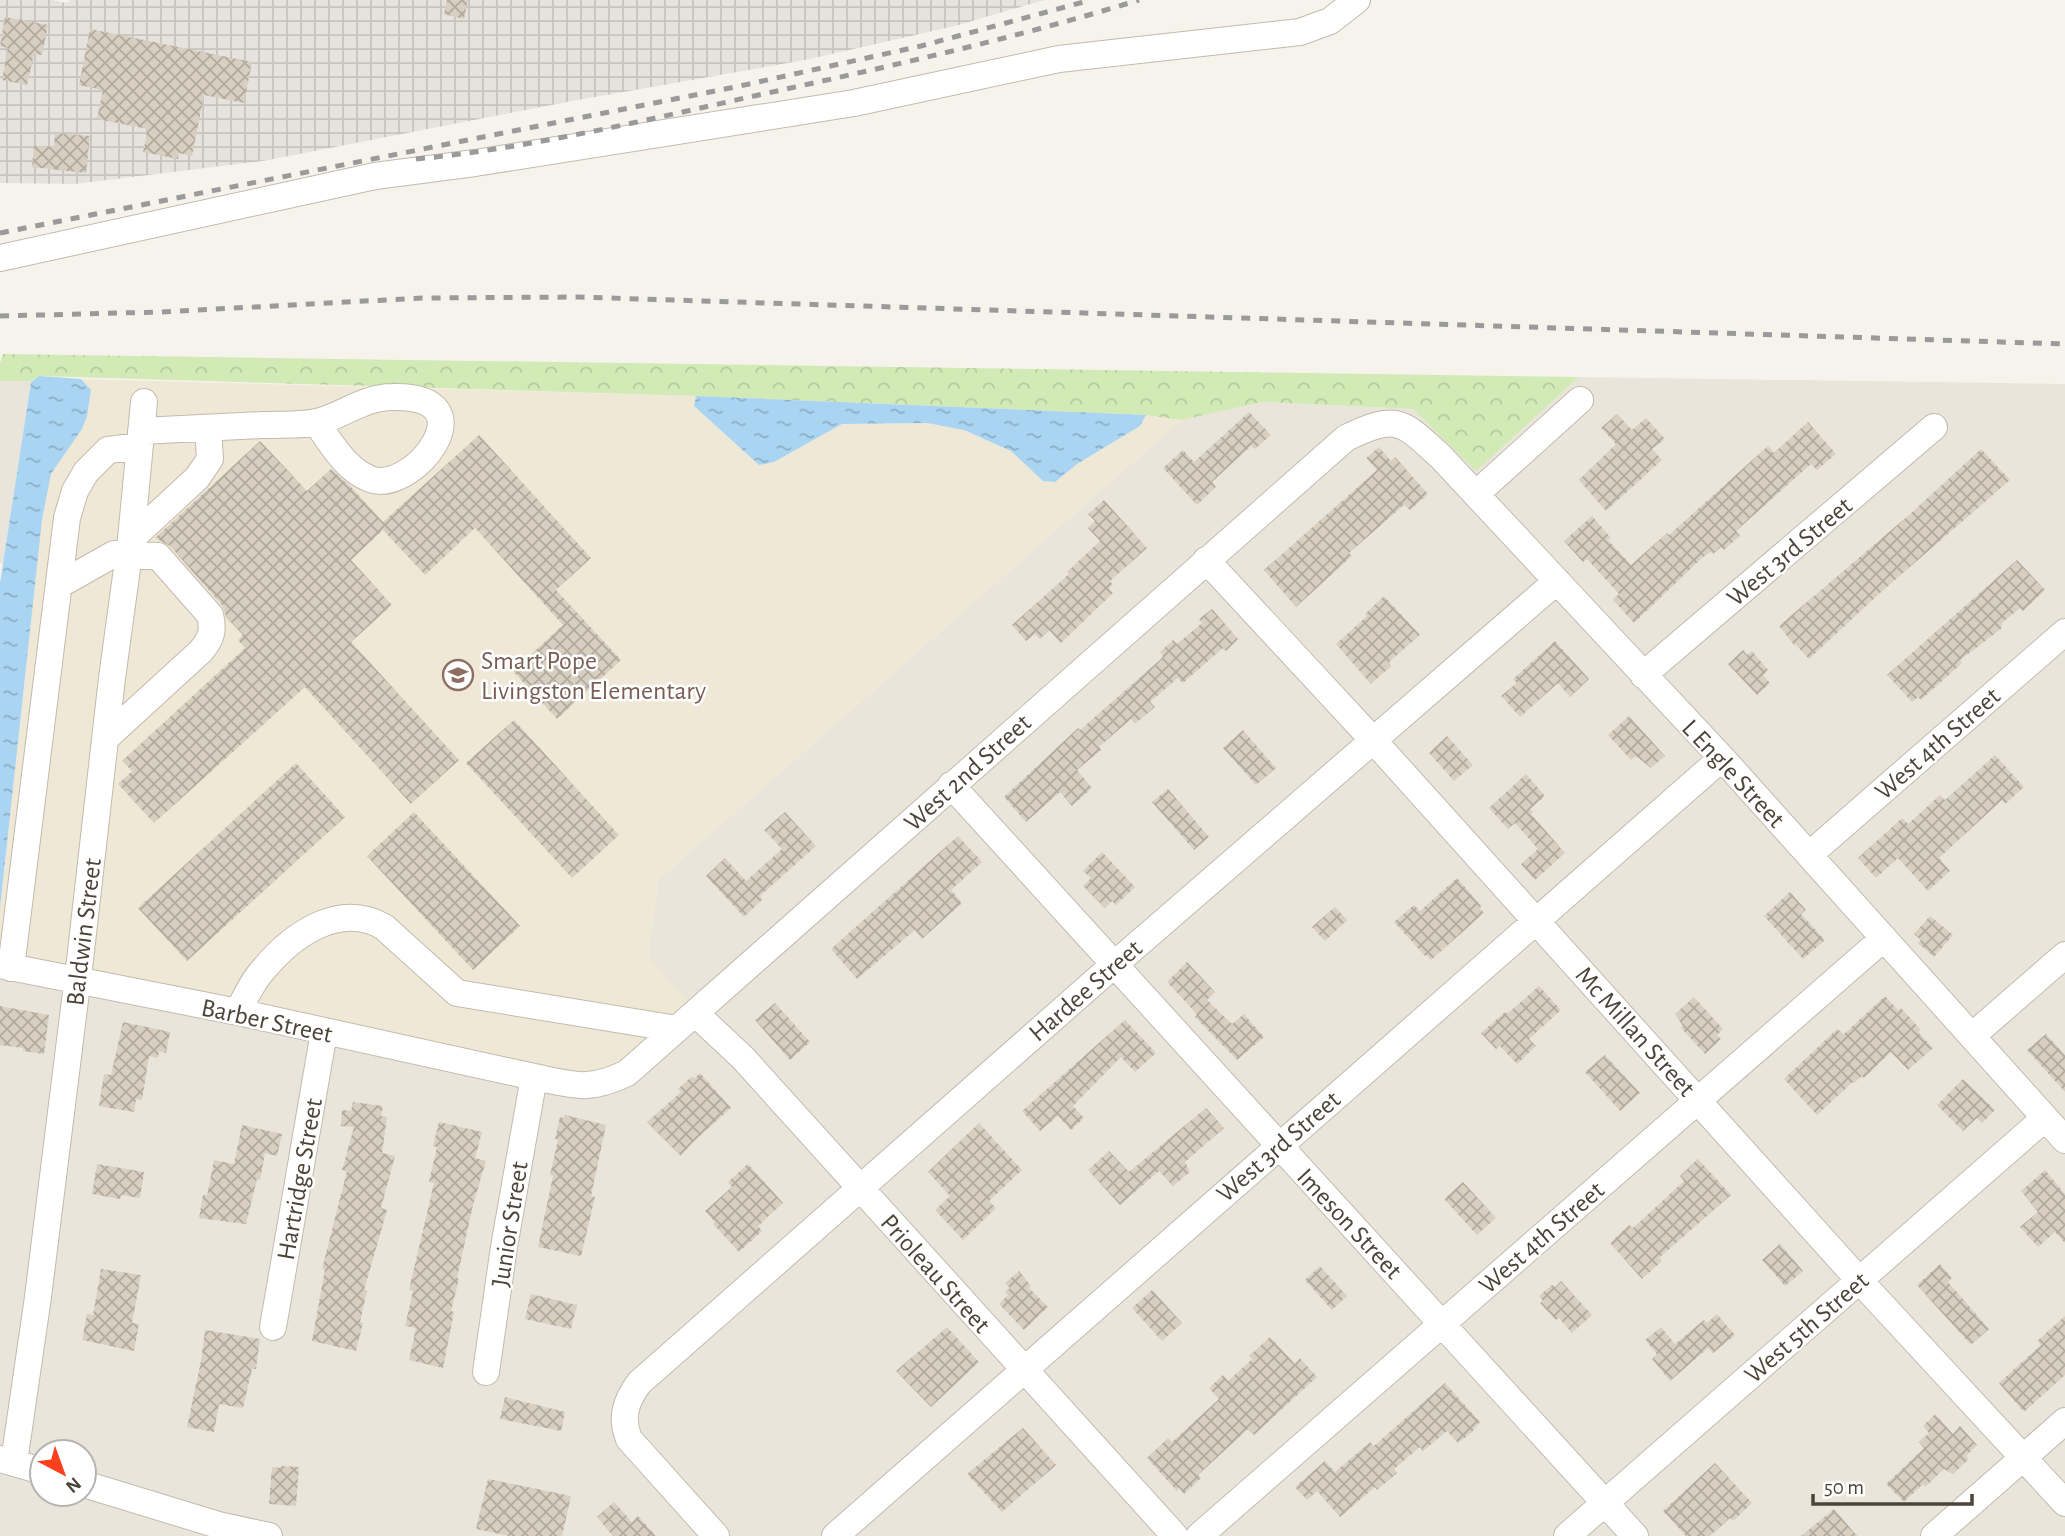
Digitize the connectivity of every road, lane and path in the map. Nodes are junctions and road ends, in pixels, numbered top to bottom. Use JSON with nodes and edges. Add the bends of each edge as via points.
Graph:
{"nodes":[{"id":1,"x":1357,"y":0,"type":"edge"},
{"id":2,"x":0,"y":258,"type":"edge"},
{"id":3,"x":1580,"y":400,"type":"dead end"},
{"id":4,"x":144,"y":402,"type":"dead end"},
{"id":5,"x":316,"y":422,"type":"dead end"},
{"id":6,"x":1389,"y":423,"type":"joint"},
{"id":7,"x":1934,"y":427,"type":"dead end"},
{"id":8,"x":208,"y":428,"type":"junction"},
{"id":9,"x":140,"y":439,"type":"junction"},
{"id":10,"x":1476,"y":494,"type":"junction"},
{"id":11,"x":130,"y":547,"type":"junction"},
{"id":12,"x":1206,"y":560,"type":"junction"},
{"id":13,"x":1557,"y":581,"type":"junction"},
{"id":14,"x":58,"y":585,"type":"junction"},
{"id":15,"x":2065,"y":632,"type":"edge"},
{"id":16,"x":1643,"y":675,"type":"junction"},
{"id":17,"x":107,"y":737,"type":"junction"},
{"id":18,"x":1373,"y":740,"type":"junction"},
{"id":19,"x":1722,"y":758,"type":"junction"},
{"id":20,"x":951,"y":786,"type":"junction"},
{"id":21,"x":1809,"y":855,"type":"junction"},
{"id":22,"x":1535,"y":921,"type":"junction"},
{"id":23,"x":1884,"y":939,"type":"junction"},
{"id":24,"x":2065,"y":955,"type":"edge"},
{"id":25,"x":1115,"y":965,"type":"junction"},
{"id":26,"x":6,"y":966,"type":"edge"},
{"id":27,"x":78,"y":982,"type":"junction"},
{"id":28,"x":243,"y":1002,"type":"junction"},
{"id":29,"x":686,"y":1021,"type":"junction"},
{"id":30,"x":324,"y":1032,"type":"junction"},
{"id":31,"x":1972,"y":1036,"type":"junction"},
{"id":32,"x":534,"y":1077,"type":"junction"},
{"id":33,"x":1698,"y":1100,"type":"junction"},
{"id":34,"x":2045,"y":1118,"type":"junction"},
{"id":35,"x":2065,"y":1140,"type":"edge"},
{"id":36,"x":1279,"y":1145,"type":"junction"},
{"id":37,"x":859,"y":1189,"type":"junction"},
{"id":38,"x":1859,"y":1280,"type":"junction"},
{"id":39,"x":1443,"y":1324,"type":"junction"},
{"id":40,"x":273,"y":1327,"type":"dead end"},
{"id":41,"x":1024,"y":1369,"type":"junction"},
{"id":42,"x":486,"y":1372,"type":"dead end"},
{"id":43,"x":2065,"y":1421,"type":"edge"},
{"id":44,"x":2023,"y":1457,"type":"junction"},
{"id":45,"x":7,"y":1461,"type":"edge"},
{"id":46,"x":28,"y":1467,"type":"edge"},
{"id":47,"x":98,"y":1489,"type":"edge"},
{"id":48,"x":1605,"y":1503,"type":"junction"},
{"id":49,"x":2065,"y":1503,"type":"edge"},
{"id":50,"x":216,"y":1530,"type":"edge"},
{"id":51,"x":269,"y":1536,"type":"edge"},
{"id":52,"x":716,"y":1536,"type":"edge"},
{"id":53,"x":835,"y":1536,"type":"edge"},
{"id":54,"x":1175,"y":1536,"type":"edge"},
{"id":55,"x":1199,"y":1536,"type":"edge"},
{"id":56,"x":1567,"y":1536,"type":"edge"},
{"id":57,"x":1635,"y":1536,"type":"edge"},
{"id":58,"x":1934,"y":1536,"type":"edge"}],
"edges":[{"from":1,"to":2,"type":"street","via":[[1330,22],[1300,33],[1059,59],[854,103],[375,176]]},
{"from":3,"to":10,"type":"street"},
{"from":4,"to":9,"type":"street","name":"Baldwin Street"},
{"from":5,"to":8,"type":"street"},
{"from":6,"to":10,"type":"street","name":"L Engle Street","via":[[1405,425]]},
{"from":6,"to":12,"type":"street","name":"West 2nd Street","via":[[1346,438]]},
{"from":7,"to":16,"type":"street","name":"West 3rd Street"},
{"from":8,"to":9,"type":"street"},
{"from":8,"to":11,"type":"street","via":[[210,459]]},
{"from":9,"to":11,"type":"street","name":"Baldwin Street"},
{"from":9,"to":14,"type":"street","via":[[108,450],[86,472],[67,518]]},
{"from":10,"to":13,"type":"street","name":"L Engle Street"},
{"from":11,"to":14,"type":"street"},
{"from":11,"to":17,"type":"street","name":"Baldwin Street"},
{"from":11,"to":17,"type":"street","via":[[158,556],[210,615],[213,628],[201,651]]},
{"from":12,"to":18,"type":"street","name":"Mc Millan Street"},
{"from":12,"to":20,"type":"street","name":"West 2nd Street"},
{"from":13,"to":16,"type":"street","name":"L Engle Street"},
{"from":13,"to":18,"type":"street","name":"Hardee Street"},
{"from":14,"to":26,"type":"street"},
{"from":15,"to":21,"type":"street","name":"West 4th Street"},
{"from":16,"to":19,"type":"street","name":"L Engle Street"},
{"from":17,"to":27,"type":"street","name":"Baldwin Street"},
{"from":18,"to":22,"type":"street","name":"Mc Millan Street"},
{"from":18,"to":25,"type":"street","name":"Hardee Street"},
{"from":19,"to":21,"type":"street","name":"L Engle Street"},
{"from":19,"to":22,"type":"street","name":"West 3rd Street"},
{"from":20,"to":25,"type":"street","name":"Imeson Street"},
{"from":20,"to":29,"type":"street","name":"West 2nd Street"},
{"from":21,"to":23,"type":"street","name":"L Engle Street"},
{"from":22,"to":33,"type":"street","name":"Mc Millan Street"},
{"from":22,"to":36,"type":"street","name":"West 3rd Street"},
{"from":23,"to":31,"type":"street","name":"L Engle Street"},
{"from":23,"to":33,"type":"street","name":"West 4th Street"},
{"from":24,"to":31,"type":"street"},
{"from":25,"to":36,"type":"street","name":"Imeson Street"},
{"from":25,"to":37,"type":"street","name":"Hardee Street"},
{"from":26,"to":27,"type":"street","name":"Barber Street"},
{"from":27,"to":28,"type":"street","name":"Barber Street"},
{"from":27,"to":45,"type":"street","name":"Baldwin Street","via":[[38,1297]]},
{"from":28,"to":29,"type":"street","via":[[262,971],[306,931],[325,921],[353,918],[372,920],[391,931],[457,993]]},
{"from":28,"to":30,"type":"street","name":"Barber Street"},
{"from":29,"to":32,"type":"street","name":"West 2nd Street","via":[[627,1073],[606,1083],[583,1086]]},
{"from":29,"to":37,"type":"street","name":"Prioleau Street","via":[[743,1058]]},
{"from":30,"to":32,"type":"street","name":"Barber Street"},
{"from":30,"to":40,"type":"street","name":"Hartridge Street"},
{"from":31,"to":34,"type":"street","name":"L Engle Street"},
{"from":32,"to":42,"type":"street","name":"Junior Street"},
{"from":33,"to":38,"type":"street","name":"Mc Millan Street"},
{"from":33,"to":39,"type":"street","name":"West 4th Street"},
{"from":34,"to":35,"type":"street","name":"L Engle Street"},
{"from":34,"to":38,"type":"street","name":"West 5th Street"},
{"from":36,"to":39,"type":"street","name":"Imeson Street"},
{"from":36,"to":41,"type":"street","name":"West 3rd Street"},
{"from":37,"to":41,"type":"street","name":"Prioleau Street"},
{"from":37,"to":52,"type":"street","name":"Hardee Street","via":[[639,1382],[624,1409],[623,1425],[629,1439]]},
{"from":38,"to":44,"type":"street","name":"Mc Millan Street"},
{"from":38,"to":48,"type":"street","name":"West 5th Street"},
{"from":39,"to":48,"type":"street","name":"Imeson Street"},
{"from":39,"to":55,"type":"street","name":"West 4th Street"},
{"from":41,"to":53,"type":"street","name":"West 3rd Street"},
{"from":41,"to":54,"type":"street","name":"Prioleau Street"},
{"from":43,"to":44,"type":"street"},
{"from":44,"to":49,"type":"street","name":"Mc Millan Street"},
{"from":44,"to":58,"type":"street"},
{"from":45,"to":46,"type":"street"},
{"from":47,"to":50,"type":"street"},
{"from":48,"to":56,"type":"street","name":"West 5th Street"},
{"from":48,"to":57,"type":"street","name":"Imeson Street"},
{"from":50,"to":51,"type":"street"}]}
